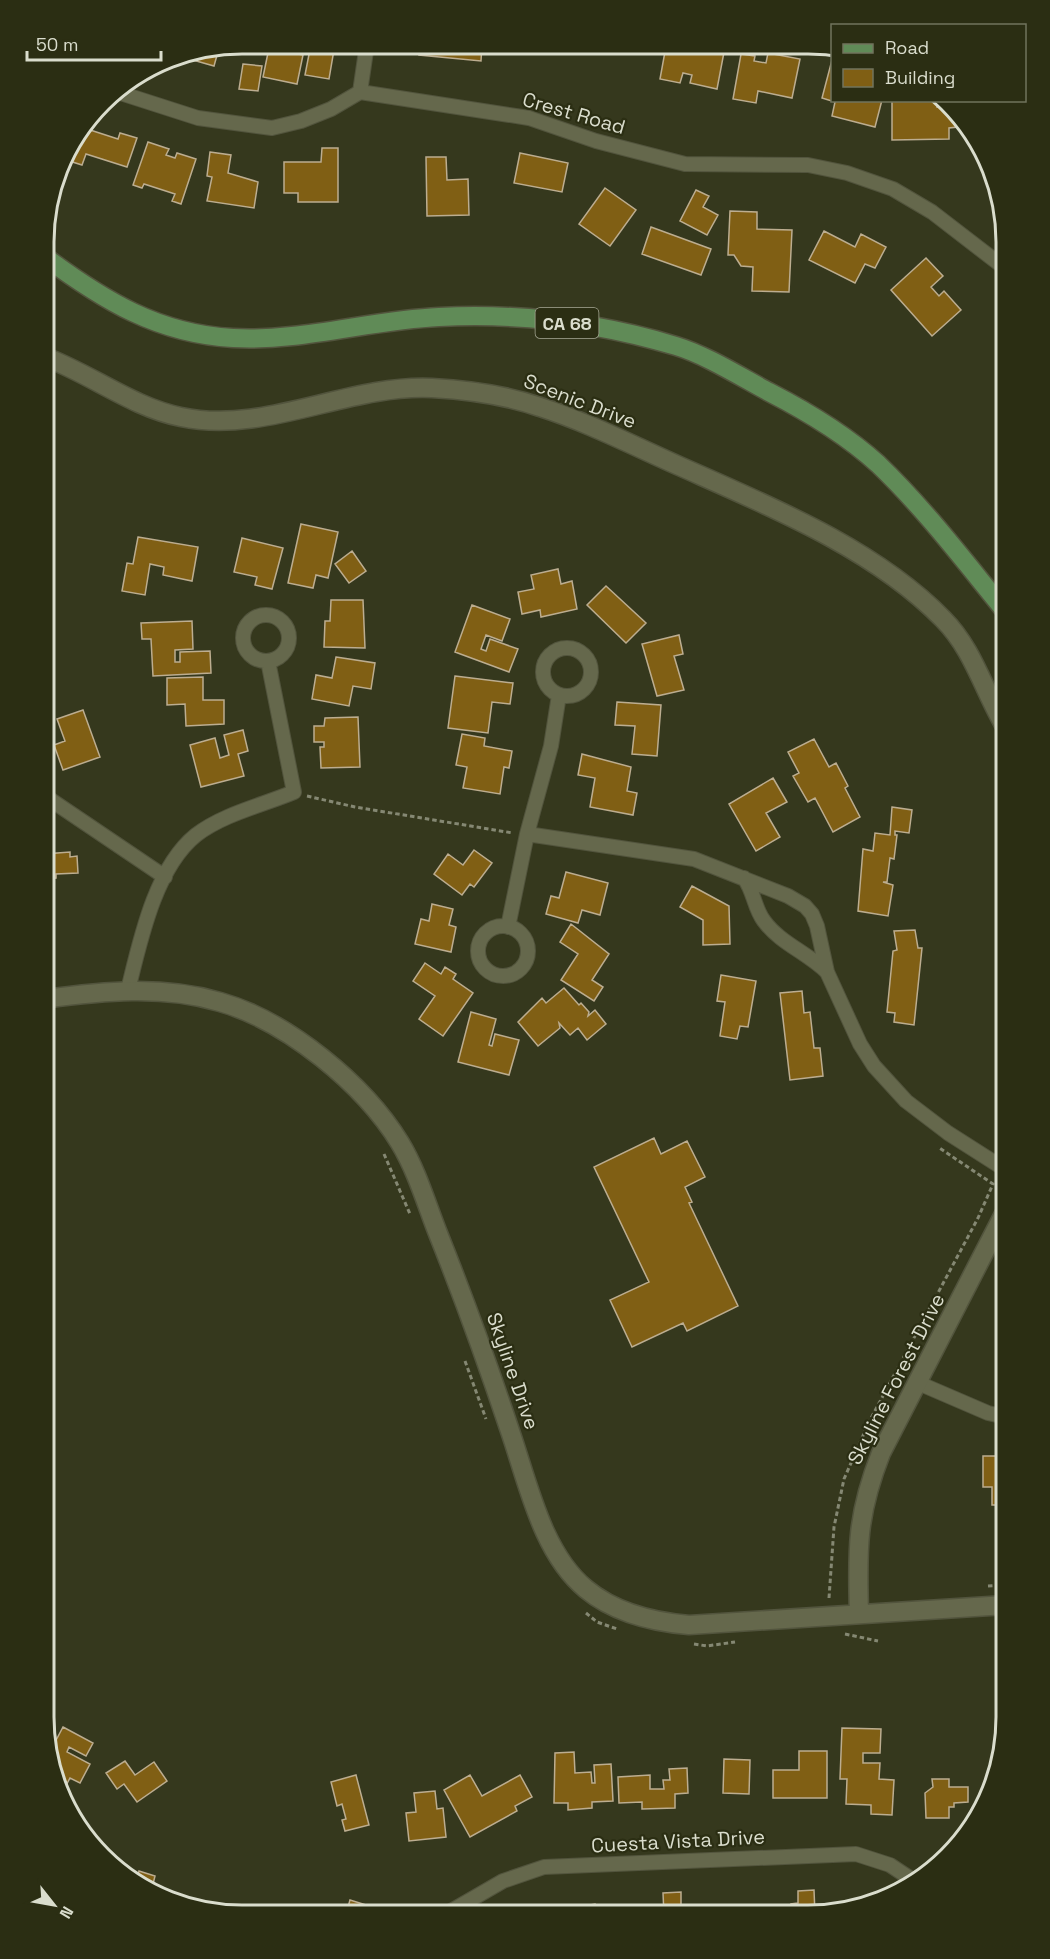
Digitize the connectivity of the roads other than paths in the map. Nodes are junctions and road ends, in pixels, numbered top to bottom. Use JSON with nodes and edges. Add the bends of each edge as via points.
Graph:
{"nodes":[{"id":1,"x":366,"y":54,"type":"edge"},
{"id":2,"x":360,"y":92,"type":"junction"},
{"id":3,"x":126,"y":95,"type":"edge"},
{"id":4,"x":996,"y":261,"type":"edge"},
{"id":5,"x":54,"y":263,"type":"edge"},
{"id":6,"x":54,"y":360,"type":"edge"},
{"id":7,"x":996,"y":600,"type":"edge"},
{"id":8,"x":268,"y":661,"type":"dead end"},
{"id":9,"x":560,"y":695,"type":"dead end"},
{"id":10,"x":996,"y":708,"type":"edge"},
{"id":11,"x":54,"y":802,"type":"edge"},
{"id":12,"x":527,"y":834,"type":"junction"},
{"id":13,"x":165,"y":878,"type":"junction"},
{"id":14,"x":744,"y":878,"type":"junction"},
{"id":15,"x":508,"y":927,"type":"dead end"},
{"id":16,"x":827,"y":972,"type":"junction"},
{"id":17,"x":128,"y":990,"type":"junction"},
{"id":18,"x":54,"y":998,"type":"edge"},
{"id":19,"x":996,"y":1164,"type":"edge"},
{"id":20,"x":996,"y":1229,"type":"edge"},
{"id":21,"x":916,"y":1382,"type":"junction"},
{"id":22,"x":996,"y":1415,"type":"edge"},
{"id":23,"x":996,"y":1606,"type":"edge"},
{"id":24,"x":859,"y":1613,"type":"junction"},
{"id":25,"x":907,"y":1876,"type":"edge"},
{"id":26,"x":462,"y":1905,"type":"edge"}],
"edges":[{"from":1,"to":2,"type":"street"},
{"from":2,"to":3,"type":"street","via":[[321,113],[272,128],[198,118]]},
{"from":2,"to":4,"type":"street","name":"Crest Road","via":[[530,118],[596,141],[685,164],[808,165],[847,173],[893,189],[932,212]]},
{"from":5,"to":7,"type":"main road","number":"CA 68","via":[[114,304],[202,334],[232,338],[412,319],[506,316],[583,325],[679,346],[806,411],[843,435],[878,464],[944,535]]},
{"from":6,"to":10,"type":"street","name":"Scenic Drive","via":[[144,405],[201,421],[261,417],[386,392],[429,388],[504,397],[583,423],[779,512],[896,578],[946,621],[967,649]]},
{"from":8,"to":13,"type":"street","via":[[294,792],[197,834]]},
{"from":9,"to":12,"type":"street","via":[[551,746]]},
{"from":11,"to":13,"type":"street"},
{"from":12,"to":14,"type":"street","via":[[694,859]]},
{"from":12,"to":15,"type":"street"},
{"from":13,"to":17,"type":"street","via":[[142,931]]},
{"from":14,"to":16,"type":"street","via":[[768,926]]},
{"from":14,"to":16,"type":"street","via":[[789,896],[812,914]]},
{"from":16,"to":19,"type":"street","via":[[860,1044],[887,1083],[948,1133]]},
{"from":17,"to":18,"type":"street","name":"Skyline Drive"},
{"from":17,"to":24,"type":"street","name":"Skyline Drive","via":[[221,1002],[267,1022],[309,1048],[360,1091],[400,1144],[480,1340],[546,1531],[558,1556],[585,1589],[620,1610],[665,1623],[783,1621]]},
{"from":20,"to":21,"type":"street","name":"Skyline Forest Drive"},
{"from":21,"to":22,"type":"street"},
{"from":21,"to":24,"type":"street","name":"Skyline Forest Drive","via":[[881,1453],[862,1508],[857,1543]]},
{"from":23,"to":24,"type":"street","name":"Skyline Drive"},
{"from":25,"to":26,"type":"street","name":"Cuesta Vista Drive","via":[[890,1865],[856,1854],[568,1865],[544,1867],[503,1881]]}]}
